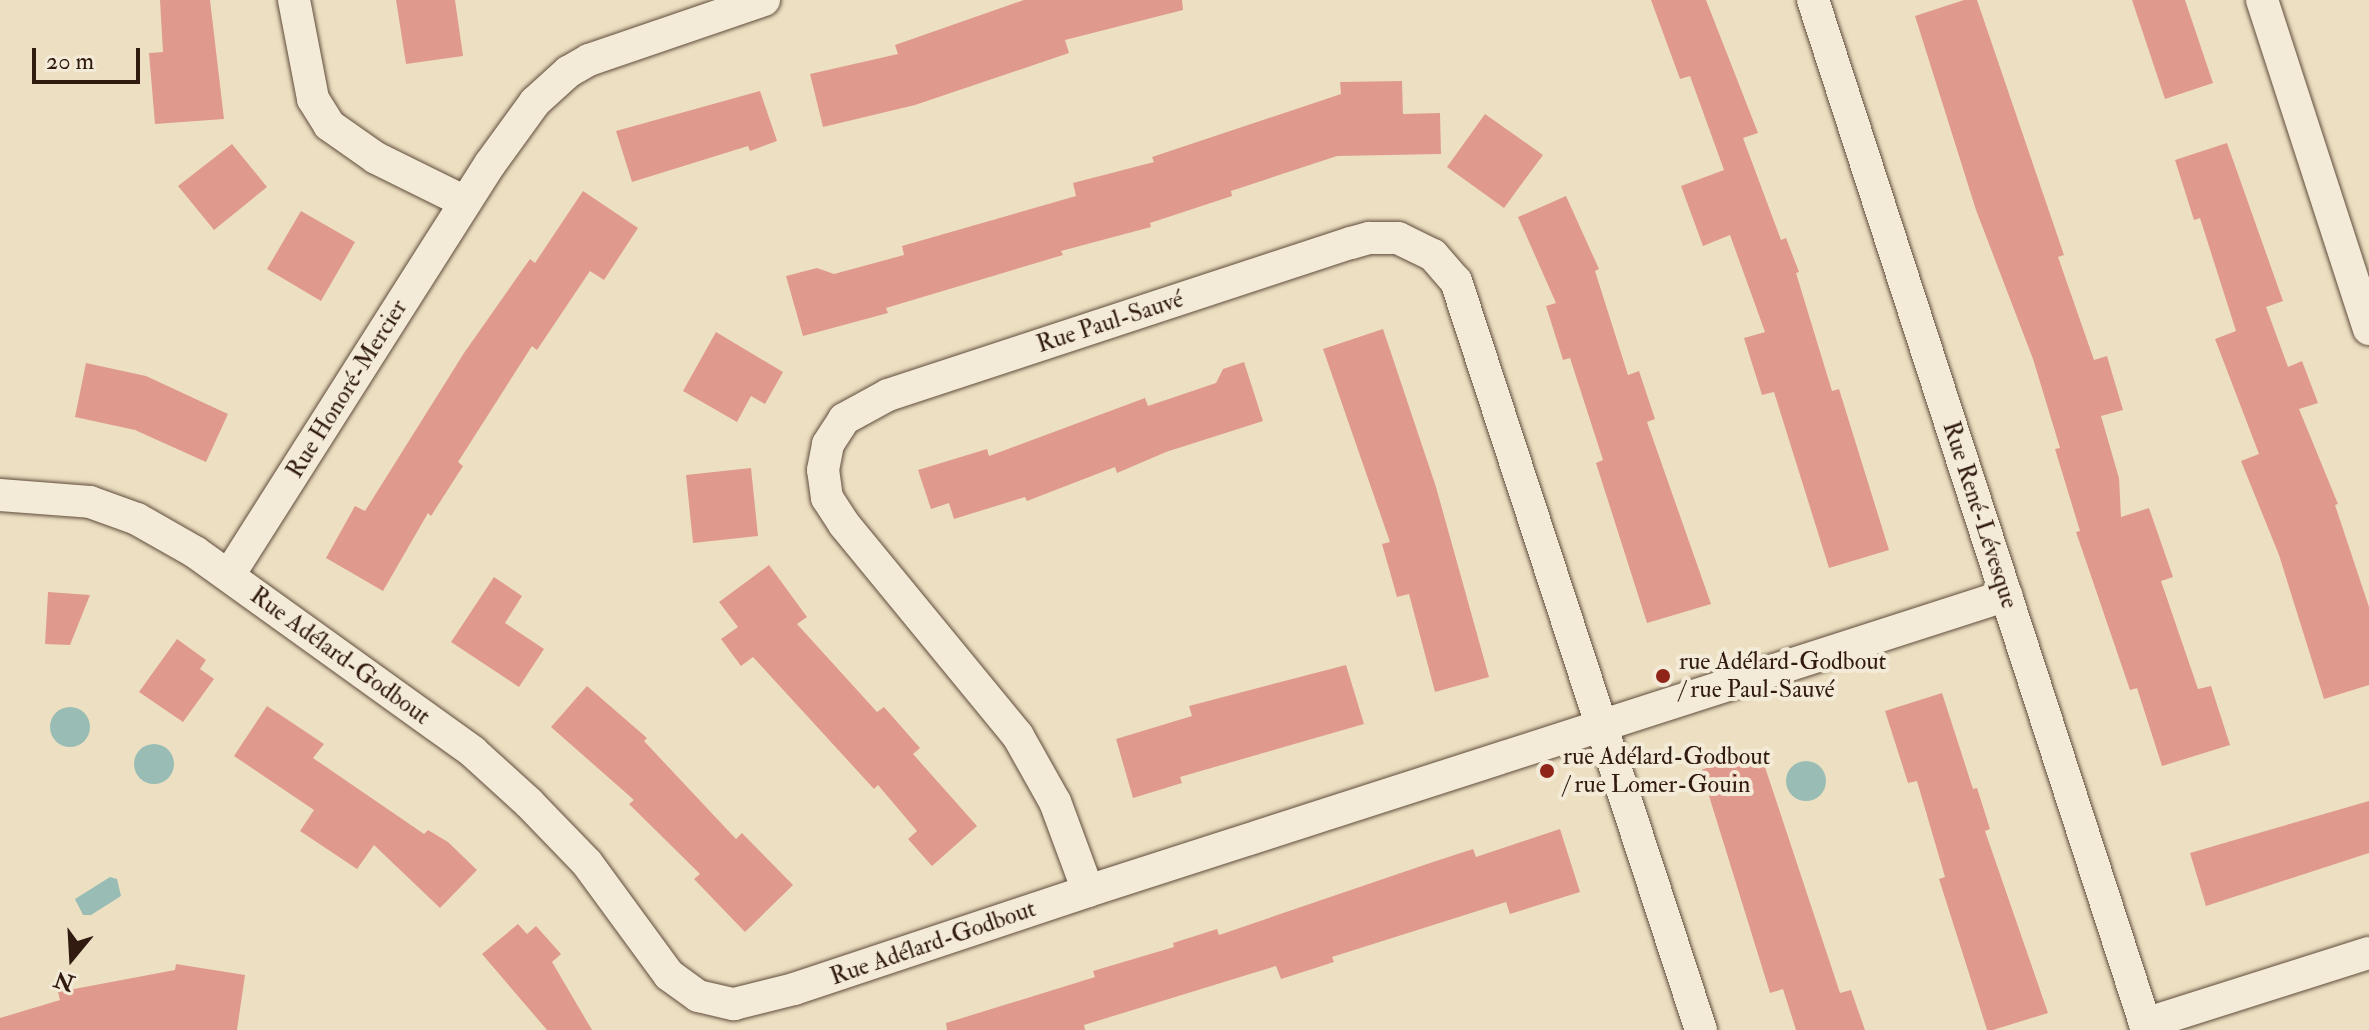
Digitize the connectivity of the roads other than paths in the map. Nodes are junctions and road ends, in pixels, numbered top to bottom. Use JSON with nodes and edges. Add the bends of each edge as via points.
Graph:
{"nodes":[{"id":1,"x":294,"y":0,"type":"edge"},
{"id":2,"x":764,"y":0,"type":"edge"},
{"id":3,"x":1813,"y":0,"type":"edge"},
{"id":4,"x":2262,"y":0,"type":"edge"},
{"id":5,"x":465,"y":202,"type":"junction"},
{"id":6,"x":2369,"y":329,"type":"edge"},
{"id":7,"x":0,"y":495,"type":"edge"},
{"id":8,"x":229,"y":575,"type":"junction"},
{"id":9,"x":2007,"y":595,"type":"junction"},
{"id":10,"x":1602,"y":727,"type":"junction"},
{"id":11,"x":1088,"y":891,"type":"junction"},
{"id":12,"x":2369,"y":953,"type":"edge"},
{"id":13,"x":2146,"y":1027,"type":"edge"},
{"id":14,"x":1701,"y":1030,"type":"edge"}],
"edges":[{"from":1,"to":5,"type":"street","via":[[313,99],[329,125],[376,158]]},
{"from":2,"to":5,"type":"street","name":"Rue Honoré-Mercier","via":[[614,50],[568,72],[521,119]]},
{"from":3,"to":9,"type":"street","name":"Rue René-Lévesque"},
{"from":4,"to":6,"type":"street"},
{"from":5,"to":8,"type":"street","name":"Rue Honoré-Mercier"},
{"from":7,"to":8,"type":"street","name":"Rue Adélard-Godbout","via":[[57,497],[114,509],[161,531]]},
{"from":8,"to":11,"type":"street","name":"Rue Adélard-Godbout","via":[[502,777],[587,863],[669,975],[716,1003],[757,1001]]},
{"from":9,"to":10,"type":"street","name":"Rue Adélard-Godbout"},
{"from":9,"to":13,"type":"street","name":"Rue René-Lévesque"},
{"from":10,"to":11,"type":"street","name":"Rue Adélard-Godbout"},
{"from":10,"to":11,"type":"street","name":"Rue Paul-Sauvé","via":[[1456,281],[1433,255],[1410,241],[1384,236],[1351,243],[888,395],[844,419],[828,444],[824,485],[834,509],[1018,736],[1055,802]]},
{"from":10,"to":14,"type":"street","name":"Rue Paul-Sauvé"},
{"from":12,"to":13,"type":"street"}]}
